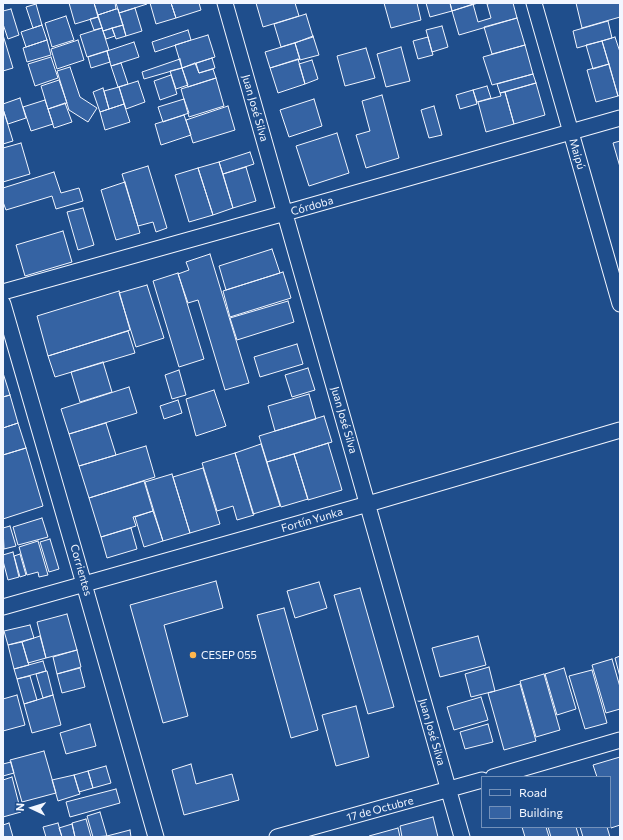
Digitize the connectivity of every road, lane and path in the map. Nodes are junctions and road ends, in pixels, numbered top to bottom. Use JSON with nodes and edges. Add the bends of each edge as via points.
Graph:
{"nodes":[{"id":1,"x":225,"y":3,"type":"edge"},
{"id":2,"x":534,"y":3,"type":"edge"},
{"id":3,"x":620,"y":118,"type":"edge"},
{"id":4,"x":571,"y":132,"type":"junction"},
{"id":5,"x":285,"y":213,"type":"junction"},
{"id":6,"x":3,"y":292,"type":"edge"},
{"id":7,"x":3,"y":304,"type":"edge"},
{"id":8,"x":620,"y":304,"type":"edge"},
{"id":9,"x":620,"y":430,"type":"edge"},
{"id":10,"x":368,"y":504,"type":"junction"},
{"id":11,"x":84,"y":584,"type":"junction"},
{"id":12,"x":3,"y":607,"type":"edge"},
{"id":13,"x":620,"y":740,"type":"edge"},
{"id":14,"x":496,"y":776,"type":"edge"},
{"id":15,"x":481,"y":780,"type":"edge"},
{"id":16,"x":449,"y":790,"type":"junction"},
{"id":17,"x":156,"y":837,"type":"edge"},
{"id":18,"x":277,"y":837,"type":"edge"},
{"id":19,"x":462,"y":837,"type":"edge"}],
"edges":[{"from":1,"to":5,"type":"street","name":"Juan José Silva"},
{"from":2,"to":4,"type":"street","name":"Maipú"},
{"from":3,"to":4,"type":"street","name":"Córdoba"},
{"from":4,"to":5,"type":"street","name":"Córdoba"},
{"from":4,"to":8,"type":"street","name":"Maipú"},
{"from":5,"to":6,"type":"street","name":"Córdoba"},
{"from":5,"to":10,"type":"street","name":"Juan José Silva"},
{"from":7,"to":11,"type":"street","name":"Corrientes"},
{"from":9,"to":10,"type":"street","name":"Fortín Yunka"},
{"from":10,"to":11,"type":"street","name":"Fortín Yunka"},
{"from":10,"to":16,"type":"street","name":"Juan José Silva"},
{"from":11,"to":12,"type":"street","name":"Fortín Yunka"},
{"from":11,"to":17,"type":"street","name":"Corrientes"},
{"from":13,"to":14,"type":"street"},
{"from":15,"to":16,"type":"street","name":"17 de Octubre"},
{"from":16,"to":18,"type":"street","name":"17 de Octubre"},
{"from":16,"to":19,"type":"street","name":"Juan José Silva"}]}
